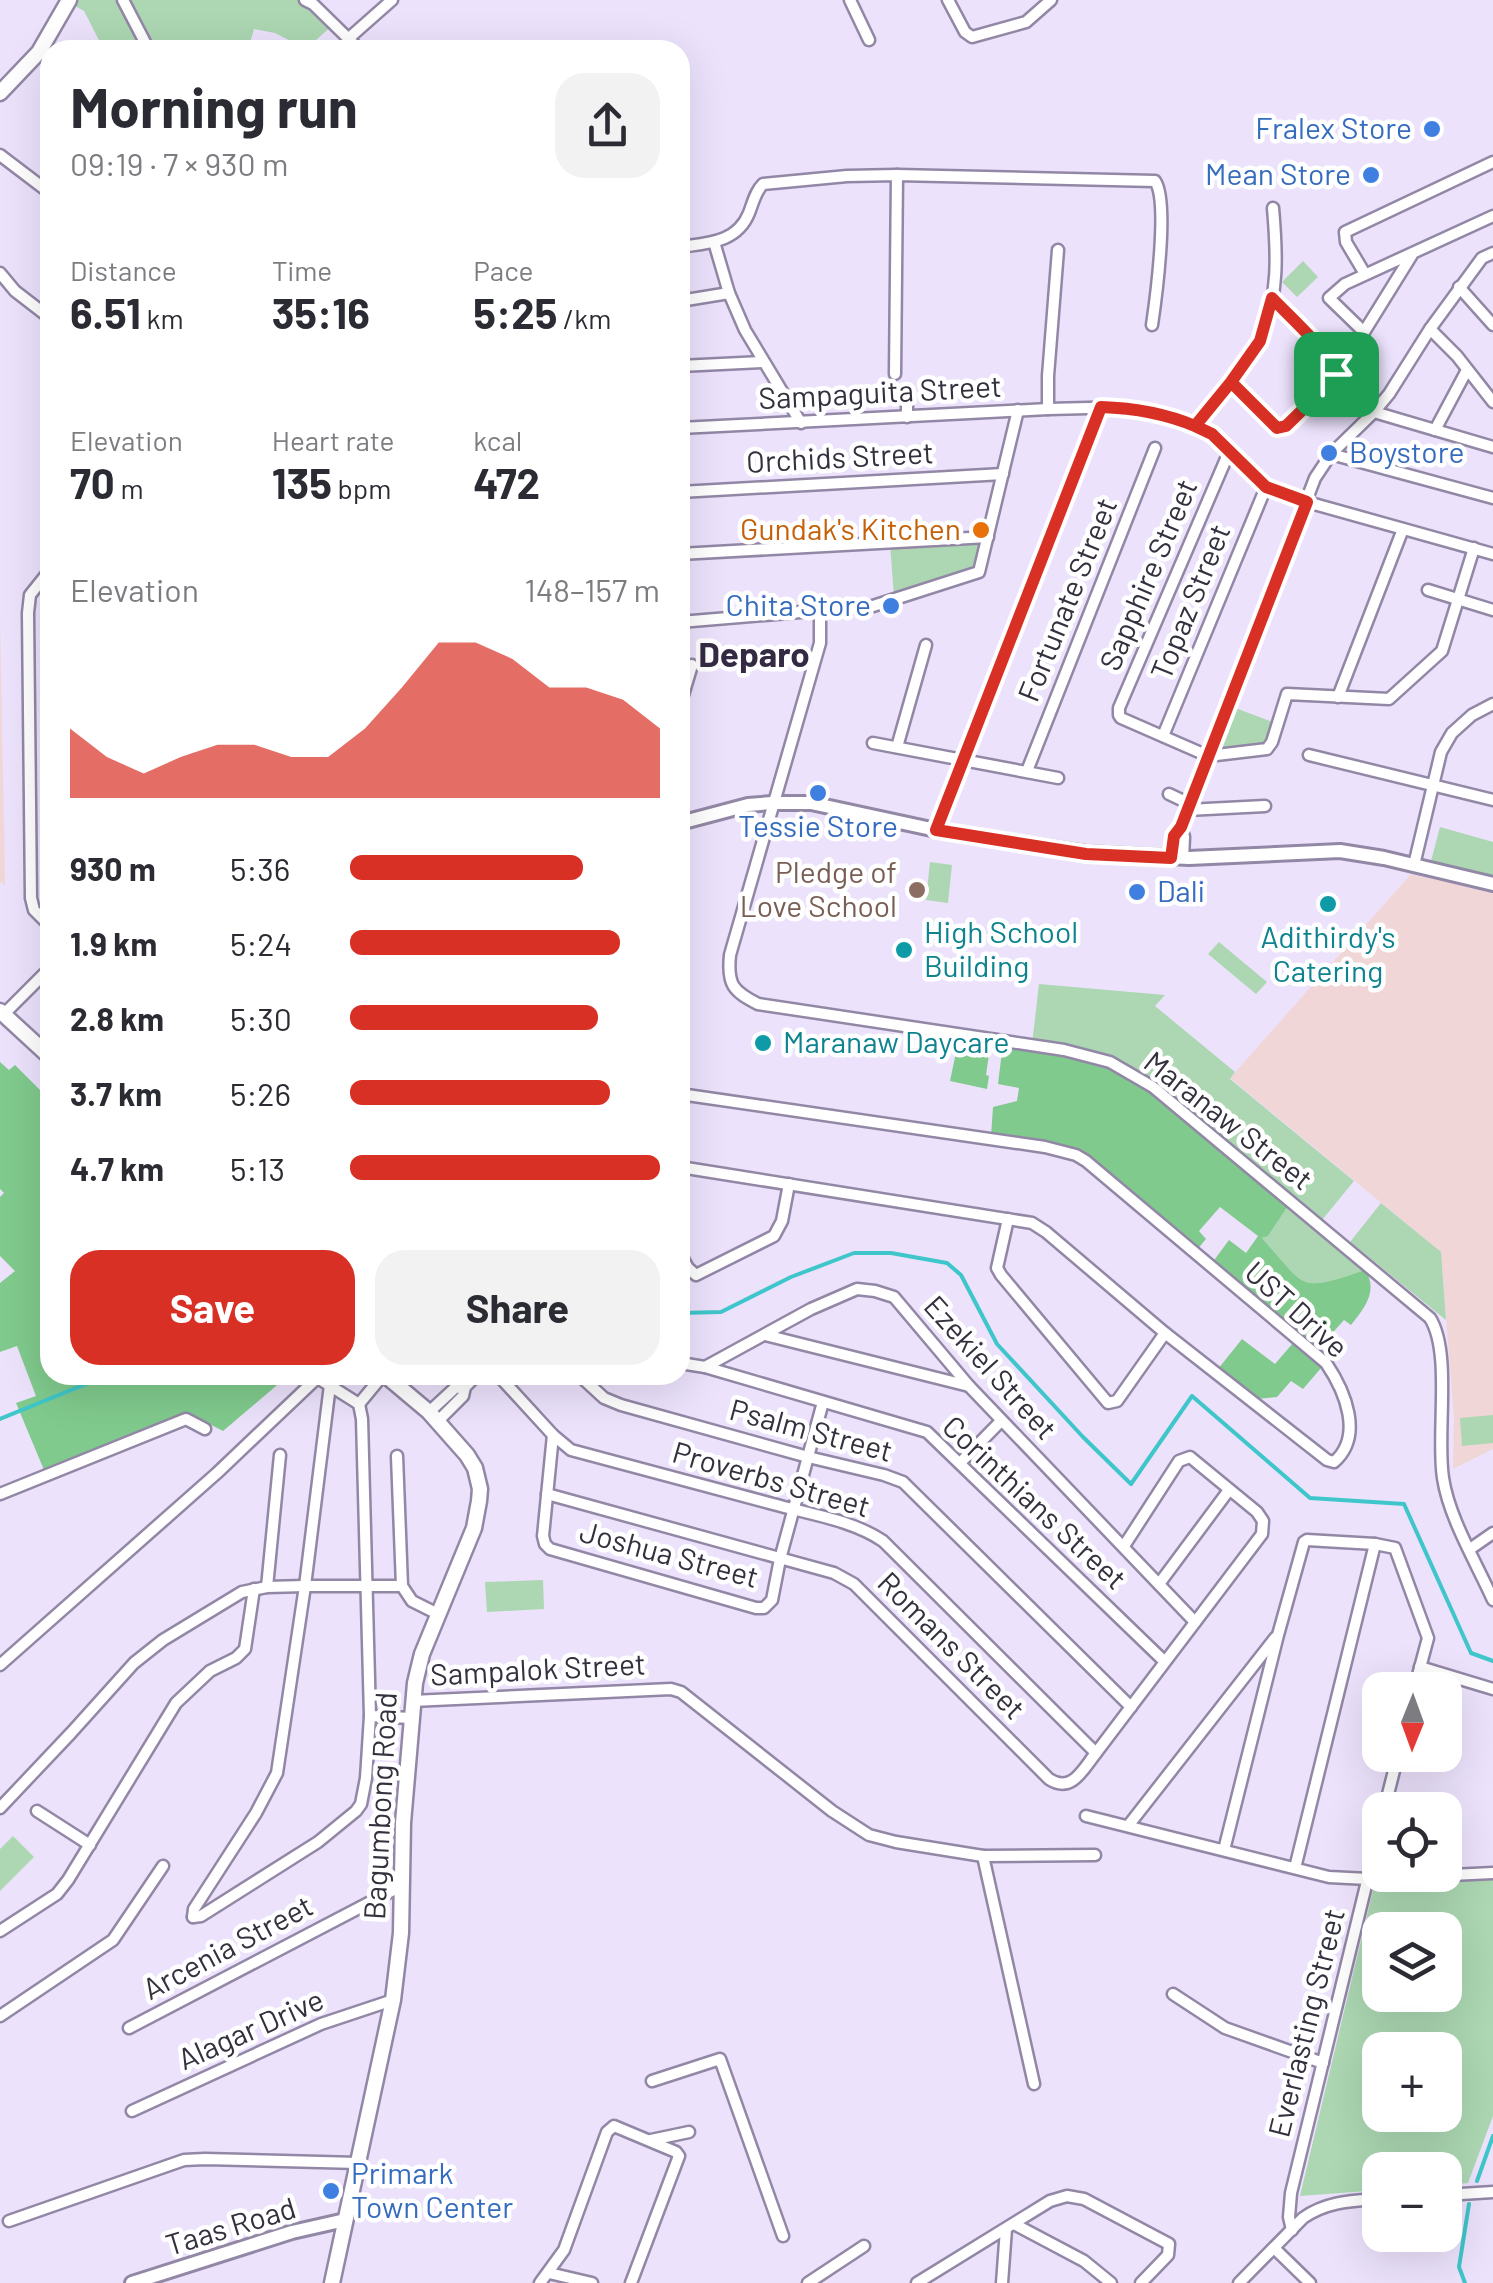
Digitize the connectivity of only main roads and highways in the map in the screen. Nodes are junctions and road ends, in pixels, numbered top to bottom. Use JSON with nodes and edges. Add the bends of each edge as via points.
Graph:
{"nodes":[{"id":1,"x":69,"y":0,"type":"edge"},
{"id":2,"x":46,"y":40,"type":"edge"},
{"id":3,"x":40,"y":50,"type":"edge"},
{"id":4,"x":0,"y":93,"type":"edge"},
{"id":5,"x":2,"y":1013,"type":"edge"},
{"id":6,"x":40,"y":1047,"type":"edge"},
{"id":7,"x":396,"y":1385,"type":"edge"},
{"id":8,"x":332,"y":2283,"type":"edge"}],
"edges":[{"from":1,"to":2,"type":"main road"},
{"from":3,"to":4,"type":"main road"},
{"from":5,"to":6,"type":"main road"},
{"from":7,"to":8,"type":"main road","name":"Bagumbong Road","via":[[467,1455],[480,1488],[474,1528],[422,1654],[412,1701],[393,2000]]}]}
